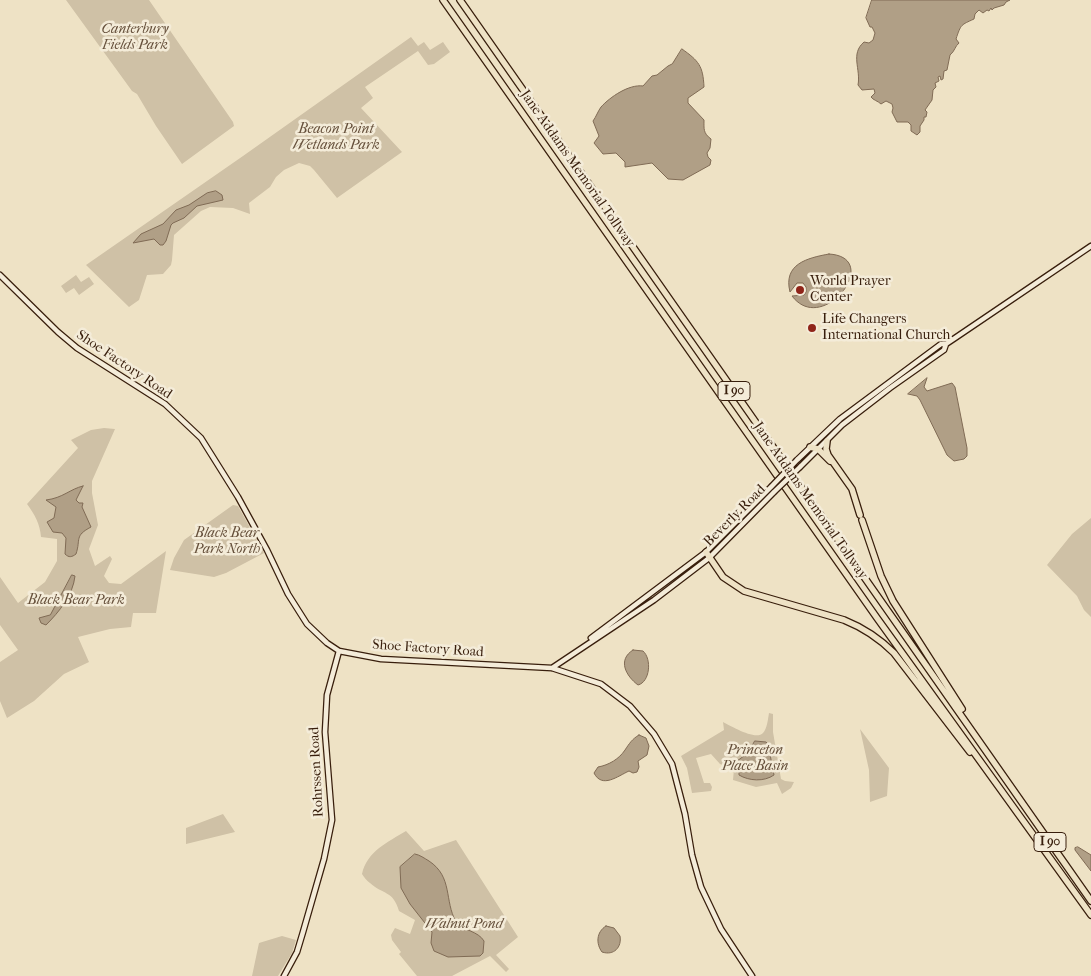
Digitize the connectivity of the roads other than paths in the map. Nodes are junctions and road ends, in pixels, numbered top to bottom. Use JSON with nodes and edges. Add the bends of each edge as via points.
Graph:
{"nodes":[{"id":1,"x":443,"y":0,"type":"edge"},
{"id":2,"x":460,"y":0,"type":"edge"},
{"id":3,"x":1091,"y":246,"type":"edge"},
{"id":4,"x":0,"y":276,"type":"edge"},
{"id":5,"x":946,"y":344,"type":"junction"},
{"id":6,"x":827,"y":441,"type":"junction"},
{"id":7,"x":810,"y":447,"type":"junction"},
{"id":8,"x":818,"y":450,"type":"junction"},
{"id":9,"x":842,"y":473,"type":"junction"},
{"id":10,"x":706,"y":552,"type":"junction"},
{"id":11,"x":710,"y":558,"type":"junction"},
{"id":12,"x":339,"y":651,"type":"junction"},
{"id":13,"x":574,"y":652,"type":"junction"},
{"id":14,"x":552,"y":668,"type":"junction"},
{"id":15,"x":1009,"y":782,"type":"junction"},
{"id":16,"x":1054,"y":862,"type":"junction"},
{"id":17,"x":1091,"y":901,"type":"edge"},
{"id":18,"x":1091,"y":915,"type":"edge"},
{"id":19,"x":284,"y":976,"type":"edge"},
{"id":20,"x":752,"y":976,"type":"edge"}],
"edges":[{"from":1,"to":16,"type":"highway","name":"Jane Addams Memorial Tollway","number":"I 90","via":[[877,618]]},
{"from":2,"to":15,"type":"highway","name":"Jane Addams Memorial Tollway","number":"I 90"},
{"from":3,"to":5,"type":"street","name":"Beverly Road"},
{"from":4,"to":12,"type":"street","name":"Shoe Factory Road","via":[[77,348],[165,404],[201,438],[307,624]]},
{"from":5,"to":6,"type":"street","name":"Beverly Road","via":[[944,350],[848,421]]},
{"from":5,"to":7,"type":"street","name":"Beverly Road","via":[[941,344],[864,400]]},
{"from":6,"to":8,"type":"street","name":"Beverly Road"},
{"from":6,"to":9,"type":"highway","via":[[828,455]]},
{"from":7,"to":8,"type":"highway"},
{"from":7,"to":10,"type":"street","name":"Beverly Road","bridge":true},
{"from":8,"to":9,"type":"highway"},
{"from":8,"to":11,"type":"street","name":"Beverly Road","bridge":true},
{"from":9,"to":15,"type":"highway","via":[[852,489],[881,576],[893,601]]},
{"from":10,"to":11,"type":"highway"},
{"from":10,"to":13,"type":"street","name":"Beverly Road"},
{"from":11,"to":13,"type":"street","name":"Beverly Road","via":[[654,600]]},
{"from":11,"to":16,"type":"highway","via":[[723,577],[744,592],[844,620],[881,640]]},
{"from":12,"to":14,"type":"street","name":"Shoe Factory Road","via":[[381,659]]},
{"from":12,"to":19,"type":"street","name":"Rohrssen Road","via":[[327,695],[324,732],[332,820],[303,932]]},
{"from":13,"to":14,"type":"street","name":"Beverly Road"},
{"from":14,"to":20,"type":"street","name":"Shoe Factory Road","via":[[601,684],[630,706],[654,734],[672,764],[704,893],[721,929]]},
{"from":15,"to":17,"type":"highway","name":"Jane Addams Memorial Tollway","number":"I 90"},
{"from":16,"to":18,"type":"highway","name":"Jane Addams Memorial Tollway","number":"I 90"}]}
